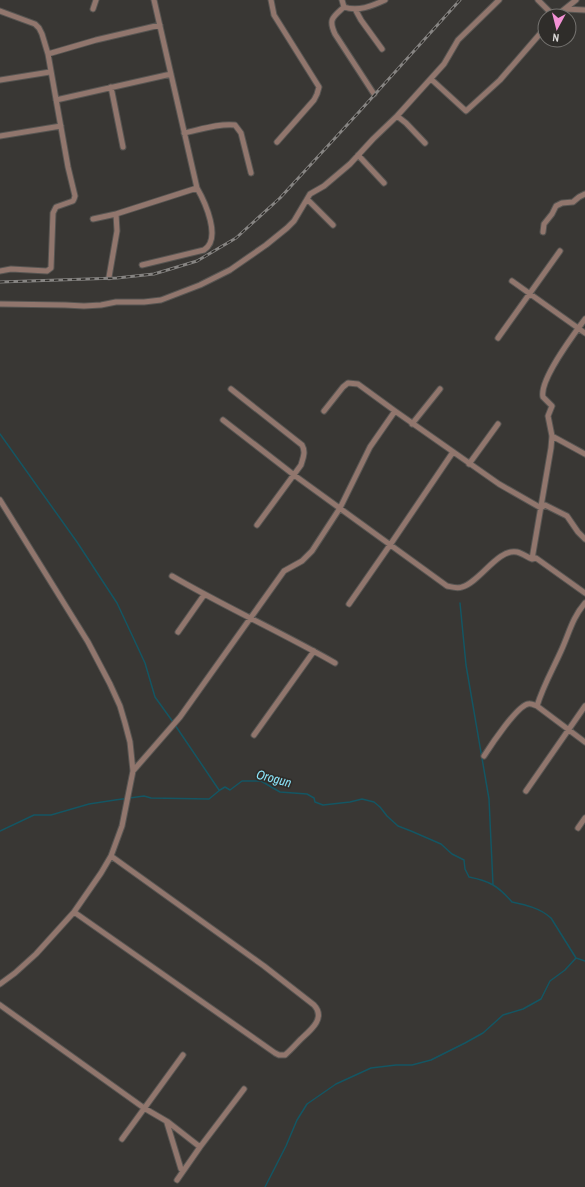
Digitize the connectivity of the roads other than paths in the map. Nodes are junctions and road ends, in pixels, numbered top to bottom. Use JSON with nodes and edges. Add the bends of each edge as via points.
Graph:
{"nodes":[{"id":1,"x":96,"y":0,"type":"edge"},
{"id":2,"x":155,"y":0,"type":"edge"},
{"id":3,"x":271,"y":0,"type":"edge"},
{"id":4,"x":342,"y":0,"type":"edge"},
{"id":5,"x":384,"y":0,"type":"edge"},
{"id":6,"x":499,"y":0,"type":"edge"},
{"id":7,"x":538,"y":0,"type":"edge"},
{"id":8,"x":576,"y":0,"type":"edge"},
{"id":9,"x":344,"y":7,"type":"junction"},
{"id":10,"x":355,"y":8,"type":"junction"},
{"id":11,"x":546,"y":8,"type":"edge"},
{"id":12,"x":566,"y":8,"type":"edge"},
{"id":13,"x":93,"y":9,"type":"dead end"},
{"id":14,"x":0,"y":11,"type":"edge"},
{"id":15,"x":160,"y":25,"type":"junction"},
{"id":16,"x":537,"y":37,"type":"edge"},
{"id":17,"x":382,"y":49,"type":"dead end"},
{"id":18,"x":48,"y":54,"type":"junction"},
{"id":19,"x":50,"y":72,"type":"junction"},
{"id":20,"x":171,"y":74,"type":"junction"},
{"id":21,"x":431,"y":79,"type":"junction"},
{"id":22,"x":0,"y":80,"type":"edge"},
{"id":23,"x":111,"y":87,"type":"junction"},
{"id":24,"x":374,"y":94,"type":"dead end"},
{"id":25,"x":56,"y":100,"type":"junction"},
{"id":26,"x":397,"y":116,"type":"junction"},
{"id":27,"x":61,"y":126,"type":"junction"},
{"id":28,"x":184,"y":133,"type":"junction"},
{"id":29,"x":0,"y":136,"type":"edge"},
{"id":30,"x":277,"y":142,"type":"dead end"},
{"id":31,"x":425,"y":144,"type":"dead end"},
{"id":32,"x":123,"y":148,"type":"dead end"},
{"id":33,"x":358,"y":155,"type":"junction"},
{"id":34,"x":251,"y":173,"type":"dead end"},
{"id":35,"x":384,"y":183,"type":"dead end"},
{"id":36,"x":197,"y":188,"type":"junction"},
{"id":37,"x":585,"y":194,"type":"edge"},
{"id":38,"x":307,"y":199,"type":"junction"},
{"id":39,"x":116,"y":214,"type":"junction"},
{"id":40,"x":93,"y":219,"type":"dead end"},
{"id":41,"x":333,"y":225,"type":"dead end"},
{"id":42,"x":543,"y":232,"type":"dead end"},
{"id":43,"x":560,"y":251,"type":"dead end"},
{"id":44,"x":142,"y":265,"type":"dead end"},
{"id":45,"x":0,"y":271,"type":"edge"},
{"id":46,"x":110,"y":277,"type":"dead end"},
{"id":47,"x":512,"y":281,"type":"dead end"},
{"id":48,"x":529,"y":294,"type":"junction"},
{"id":49,"x":0,"y":304,"type":"edge"},
{"id":50,"x":585,"y":319,"type":"edge"},
{"id":51,"x":578,"y":329,"type":"junction"},
{"id":52,"x":585,"y":333,"type":"edge"},
{"id":53,"x":498,"y":338,"type":"dead end"},
{"id":54,"x":231,"y":389,"type":"dead end"},
{"id":55,"x":440,"y":389,"type":"dead end"},
{"id":56,"x":324,"y":411,"type":"dead end"},
{"id":57,"x":395,"y":411,"type":"junction"},
{"id":58,"x":223,"y":420,"type":"dead end"},
{"id":59,"x":412,"y":424,"type":"junction"},
{"id":60,"x":498,"y":424,"type":"dead end"},
{"id":61,"x":552,"y":436,"type":"junction"},
{"id":62,"x":453,"y":452,"type":"junction"},
{"id":63,"x":585,"y":454,"type":"edge"},
{"id":64,"x":469,"y":464,"type":"junction"},
{"id":65,"x":294,"y":475,"type":"junction"},
{"id":66,"x":0,"y":500,"type":"edge"},
{"id":67,"x":340,"y":508,"type":"junction"},
{"id":68,"x":541,"y":508,"type":"junction"},
{"id":69,"x":257,"y":525,"type":"dead end"},
{"id":70,"x":585,"y":539,"type":"edge"},
{"id":71,"x":390,"y":545,"type":"junction"},
{"id":72,"x":532,"y":559,"type":"junction"},
{"id":73,"x":172,"y":576,"type":"dead end"},
{"id":74,"x":585,"y":593,"type":"edge"},
{"id":75,"x":204,"y":595,"type":"junction"},
{"id":76,"x":349,"y":604,"type":"dead end"},
{"id":77,"x":585,"y":604,"type":"edge"},
{"id":78,"x":250,"y":618,"type":"junction"},
{"id":79,"x":178,"y":632,"type":"dead end"},
{"id":80,"x":314,"y":651,"type":"junction"},
{"id":81,"x":335,"y":663,"type":"dead end"},
{"id":82,"x":537,"y":706,"type":"junction"},
{"id":83,"x":585,"y":706,"type":"edge"},
{"id":84,"x":569,"y":730,"type":"junction"},
{"id":85,"x":254,"y":736,"type":"dead end"},
{"id":86,"x":585,"y":742,"type":"edge"},
{"id":87,"x":484,"y":756,"type":"dead end"},
{"id":88,"x":133,"y":771,"type":"junction"},
{"id":89,"x":526,"y":791,"type":"dead end"},
{"id":90,"x":585,"y":818,"type":"edge"},
{"id":91,"x":578,"y":828,"type":"dead end"},
{"id":92,"x":111,"y":856,"type":"junction"},
{"id":93,"x":74,"y":912,"type":"junction"},
{"id":94,"x":0,"y":984,"type":"edge"},
{"id":95,"x":0,"y":1005,"type":"edge"},
{"id":96,"x":183,"y":1055,"type":"dead end"},
{"id":97,"x":244,"y":1089,"type":"dead end"},
{"id":98,"x":144,"y":1108,"type":"junction"},
{"id":99,"x":168,"y":1122,"type":"junction"},
{"id":100,"x":122,"y":1139,"type":"dead end"},
{"id":101,"x":200,"y":1147,"type":"junction"},
{"id":102,"x":181,"y":1169,"type":"dead end"},
{"id":103,"x":177,"y":1180,"type":"dead end"}],
"edges":[{"from":1,"to":13,"type":"street"},
{"from":2,"to":15,"type":"street"},
{"from":3,"to":30,"type":"street","via":[[274,15],[319,87],[314,100]]},
{"from":4,"to":9,"type":"street"},
{"from":5,"to":10,"type":"street","via":[[373,6]]},
{"from":6,"to":21,"type":"street","via":[[458,40],[444,64]]},
{"from":7,"to":11,"type":"street"},
{"from":8,"to":12,"type":"street"},
{"from":9,"to":10,"type":"street"},
{"from":9,"to":24,"type":"street","via":[[336,14],[331,22],[332,26]]},
{"from":10,"to":17,"type":"street"},
{"from":14,"to":18,"type":"street","via":[[40,28]]},
{"from":15,"to":18,"type":"street"},
{"from":15,"to":20,"type":"street"},
{"from":16,"to":21,"type":"street","via":[[500,80],[466,111]]},
{"from":18,"to":19,"type":"street"},
{"from":19,"to":22,"type":"street"},
{"from":19,"to":25,"type":"street"},
{"from":20,"to":23,"type":"street"},
{"from":20,"to":28,"type":"street"},
{"from":21,"to":26,"type":"street"},
{"from":23,"to":25,"type":"street"},
{"from":23,"to":32,"type":"street"},
{"from":25,"to":27,"type":"street"},
{"from":26,"to":31,"type":"street"},
{"from":26,"to":33,"type":"street"},
{"from":27,"to":29,"type":"street"},
{"from":27,"to":45,"type":"street","via":[[75,196],[73,201],[56,207],[53,213],[51,268],[47,271]]},
{"from":28,"to":34,"type":"street","via":[[235,125],[241,132]]},
{"from":28,"to":36,"type":"street"},
{"from":33,"to":35,"type":"street"},
{"from":33,"to":38,"type":"street"},
{"from":36,"to":39,"type":"street"},
{"from":36,"to":44,"type":"street","via":[[210,214],[212,226],[209,246],[204,250]]},
{"from":37,"to":42,"type":"street","via":[[575,201],[556,206],[544,224]]},
{"from":38,"to":41,"type":"street"},
{"from":38,"to":49,"type":"street","via":[[287,228],[230,270],[161,300],[84,306]]},
{"from":39,"to":40,"type":"street"},
{"from":39,"to":46,"type":"street","via":[[117,231]]},
{"from":43,"to":48,"type":"street"},
{"from":47,"to":48,"type":"street"},
{"from":48,"to":51,"type":"street"},
{"from":48,"to":53,"type":"street"},
{"from":50,"to":51,"type":"street"},
{"from":51,"to":52,"type":"street"},
{"from":51,"to":61,"type":"street","via":[[550,371],[542,390],[543,397],[552,406],[548,416]]},
{"from":54,"to":65,"type":"street","via":[[302,445],[304,457]]},
{"from":55,"to":59,"type":"street"},
{"from":56,"to":57,"type":"street","via":[[343,387],[353,383]]},
{"from":57,"to":59,"type":"street"},
{"from":57,"to":67,"type":"street","via":[[370,447]]},
{"from":58,"to":65,"type":"street"},
{"from":59,"to":62,"type":"street"},
{"from":60,"to":64,"type":"street"},
{"from":61,"to":63,"type":"street"},
{"from":61,"to":68,"type":"street"},
{"from":62,"to":64,"type":"street"},
{"from":62,"to":71,"type":"street"},
{"from":64,"to":68,"type":"street"},
{"from":65,"to":67,"type":"street"},
{"from":65,"to":69,"type":"street"},
{"from":66,"to":88,"type":"street","via":[[88,642],[110,684],[126,723]]},
{"from":67,"to":71,"type":"street"},
{"from":67,"to":78,"type":"street","via":[[312,550],[302,561],[284,571]]},
{"from":68,"to":70,"type":"street","via":[[545,504],[567,516]]},
{"from":68,"to":72,"type":"street"},
{"from":71,"to":72,"type":"street","via":[[446,586],[455,588],[467,585],[510,552],[518,552]]},
{"from":71,"to":76,"type":"street"},
{"from":72,"to":74,"type":"street","via":[[536,558]]},
{"from":73,"to":75,"type":"street"},
{"from":75,"to":78,"type":"street"},
{"from":75,"to":79,"type":"street"},
{"from":77,"to":82,"type":"street","via":[[572,623]]},
{"from":78,"to":80,"type":"street"},
{"from":78,"to":88,"type":"street","via":[[180,717]]},
{"from":80,"to":81,"type":"street"},
{"from":80,"to":85,"type":"street"},
{"from":82,"to":84,"type":"street"},
{"from":82,"to":87,"type":"street","via":[[527,704],[521,708]]},
{"from":83,"to":84,"type":"street"},
{"from":84,"to":86,"type":"street"},
{"from":84,"to":89,"type":"street"},
{"from":88,"to":92,"type":"street","via":[[122,826]]},
{"from":90,"to":91,"type":"street"},
{"from":92,"to":93,"type":"street"},
{"from":92,"to":93,"type":"street","via":[[314,1005],[319,1013],[315,1026],[285,1055],[275,1054]]},
{"from":93,"to":94,"type":"street","via":[[36,954]]},
{"from":95,"to":98,"type":"street"},
{"from":96,"to":98,"type":"street"},
{"from":97,"to":101,"type":"street"},
{"from":98,"to":99,"type":"street"},
{"from":98,"to":100,"type":"street"},
{"from":99,"to":101,"type":"street"},
{"from":99,"to":102,"type":"street"},
{"from":101,"to":103,"type":"street"}]}
